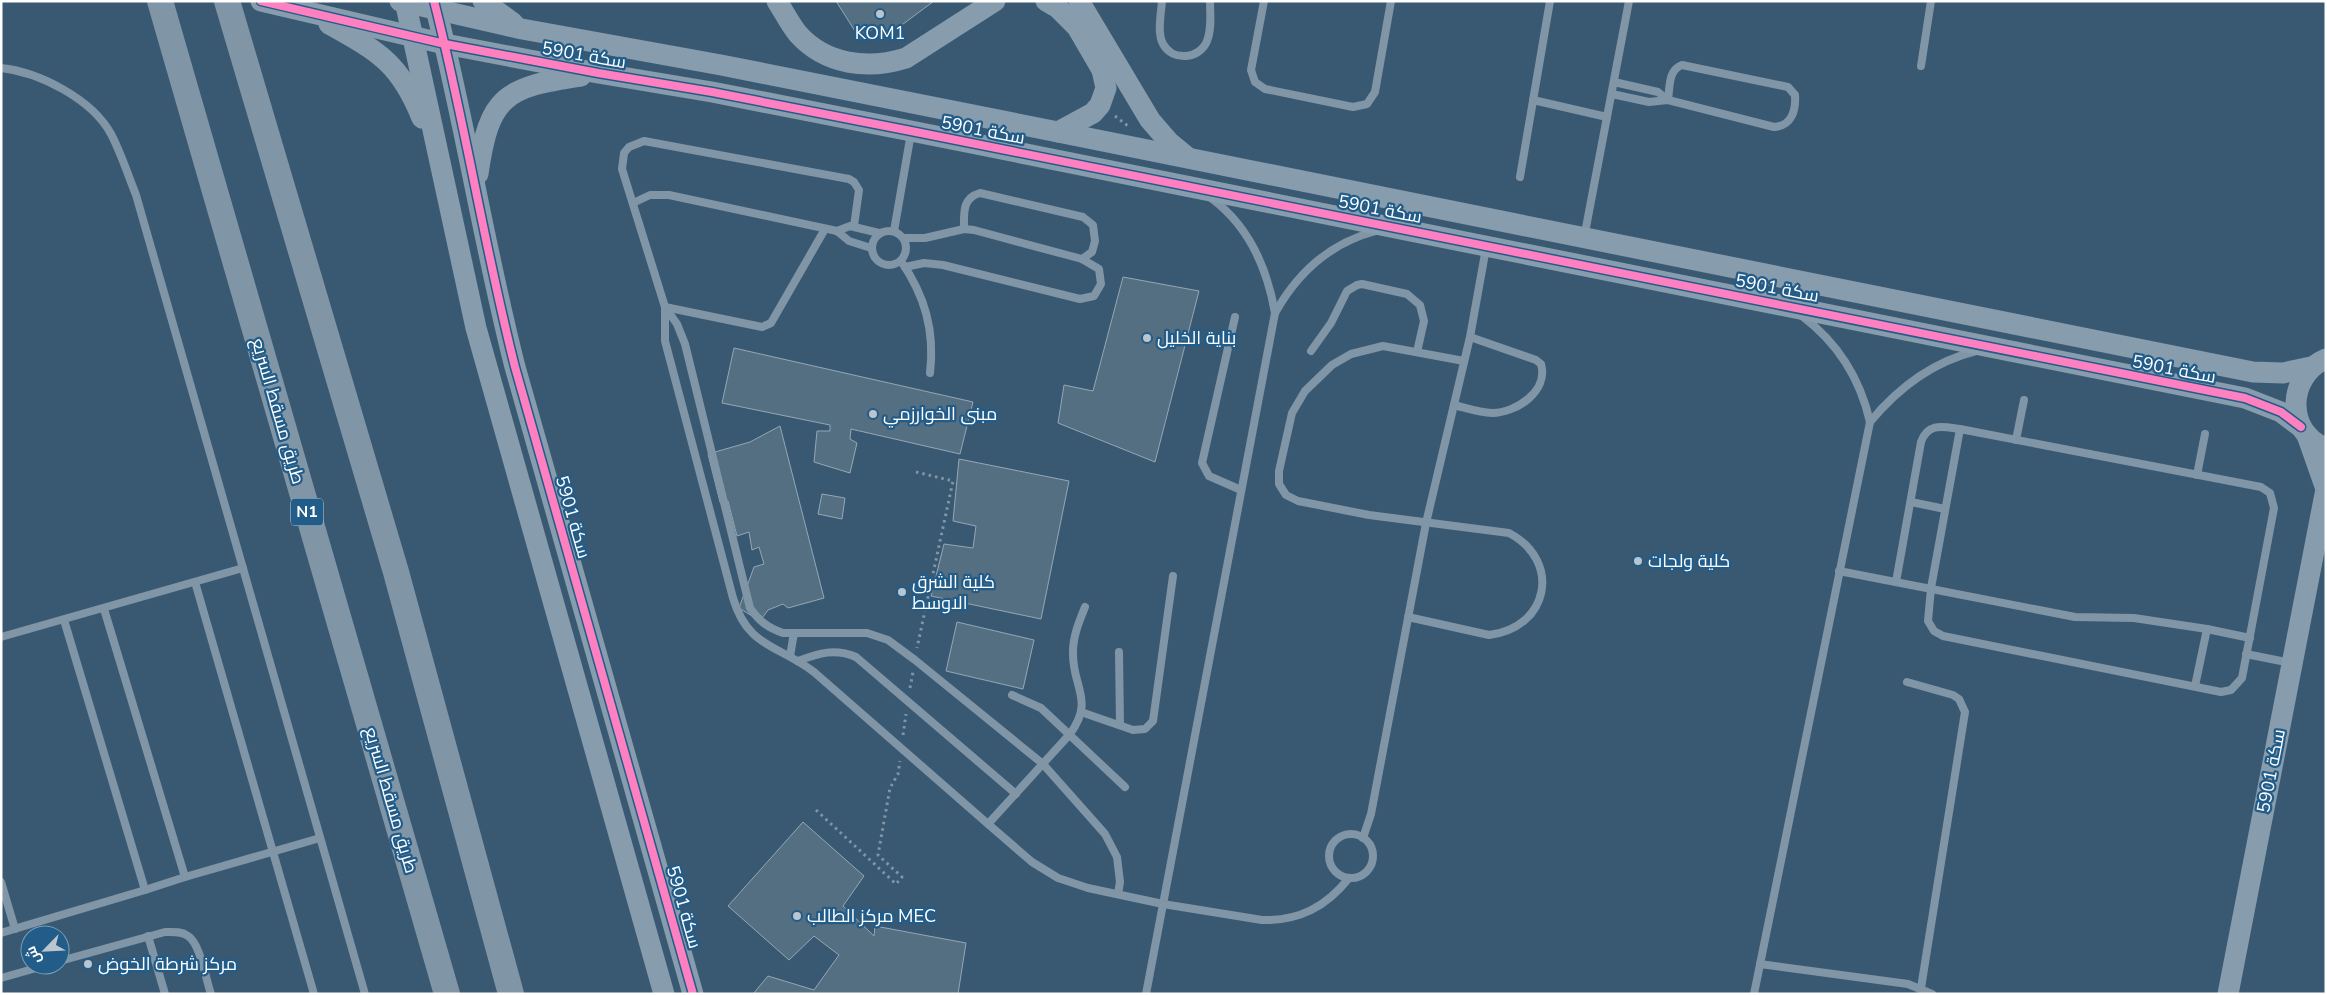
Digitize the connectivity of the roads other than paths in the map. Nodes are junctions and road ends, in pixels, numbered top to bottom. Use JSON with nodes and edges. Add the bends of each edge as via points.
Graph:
{"nodes":[{"id":1,"x":160,"y":1,"type":"edge"},
{"id":2,"x":227,"y":1,"type":"edge"},
{"id":3,"x":261,"y":1,"type":"edge"},
{"id":4,"x":483,"y":1,"type":"edge"},
{"id":5,"x":777,"y":1,"type":"edge"},
{"id":6,"x":995,"y":1,"type":"edge"},
{"id":7,"x":1046,"y":1,"type":"edge"},
{"id":8,"x":1079,"y":1,"type":"edge"},
{"id":9,"x":1162,"y":1,"type":"edge"},
{"id":10,"x":1210,"y":1,"type":"edge"},
{"id":11,"x":1264,"y":1,"type":"edge"},
{"id":12,"x":1391,"y":1,"type":"edge"},
{"id":13,"x":1550,"y":1,"type":"edge"},
{"id":14,"x":1629,"y":1,"type":"edge"},
{"id":15,"x":1931,"y":1,"type":"edge"},
{"id":16,"x":404,"y":2,"type":"edge"},
{"id":17,"x":435,"y":5,"type":"edge"},
{"id":18,"x":307,"y":12,"type":"junction"},
{"id":19,"x":522,"y":29,"type":"junction"},
{"id":20,"x":415,"y":37,"type":"junction"},
{"id":21,"x":445,"y":44,"type":"junction"},
{"id":22,"x":1920,"y":66,"type":"dead end"},
{"id":23,"x":1,"y":68,"type":"edge"},
{"id":24,"x":598,"y":73,"type":"junction"},
{"id":25,"x":1614,"y":82,"type":"junction"},
{"id":26,"x":1612,"y":94,"type":"junction"},
{"id":27,"x":1533,"y":100,"type":"junction"},
{"id":28,"x":1668,"y":100,"type":"junction"},
{"id":29,"x":1607,"y":117,"type":"junction"},
{"id":30,"x":911,"y":130,"type":"junction"},
{"id":31,"x":1058,"y":132,"type":"junction"},
{"id":32,"x":1191,"y":159,"type":"junction"},
{"id":33,"x":440,"y":164,"type":"junction"},
{"id":34,"x":1520,"y":177,"type":"dead end"},
{"id":35,"x":475,"y":189,"type":"junction"},
{"id":36,"x":1200,"y":189,"type":"junction"},
{"id":37,"x":633,"y":203,"type":"junction"},
{"id":38,"x":854,"y":226,"type":"junction"},
{"id":39,"x":1397,"y":228,"type":"junction"},
{"id":40,"x":825,"y":229,"type":"junction"},
{"id":41,"x":964,"y":229,"type":"junction"},
{"id":42,"x":837,"y":231,"type":"junction"},
{"id":43,"x":894,"y":231,"type":"junction"},
{"id":44,"x":879,"y":234,"type":"junction"},
{"id":45,"x":904,"y":238,"type":"junction"},
{"id":46,"x":1584,"y":238,"type":"junction"},
{"id":47,"x":1487,"y":246,"type":"junction"},
{"id":48,"x":871,"y":248,"type":"junction"},
{"id":49,"x":1082,"y":259,"type":"junction"},
{"id":50,"x":903,"y":264,"type":"junction"},
{"id":51,"x":1785,"y":305,"type":"junction"},
{"id":52,"x":665,"y":307,"type":"junction"},
{"id":53,"x":1275,"y":313,"type":"junction"},
{"id":54,"x":1235,"y":317,"type":"dead end"},
{"id":55,"x":1470,"y":337,"type":"junction"},
{"id":56,"x":1995,"y":348,"type":"junction"},
{"id":57,"x":1311,"y":351,"type":"dead end"},
{"id":58,"x":1416,"y":352,"type":"junction"},
{"id":59,"x":1464,"y":361,"type":"junction"},
{"id":60,"x":2319,"y":363,"type":"edge"},
{"id":61,"x":930,"y":373,"type":"dead end"},
{"id":62,"x":2024,"y":400,"type":"dead end"},
{"id":63,"x":1454,"y":405,"type":"junction"},
{"id":64,"x":1870,"y":422,"type":"junction"},
{"id":65,"x":1960,"y":429,"type":"junction"},
{"id":66,"x":2304,"y":430,"type":"junction"},
{"id":67,"x":2204,"y":434,"type":"dead end"},
{"id":68,"x":2016,"y":440,"type":"junction"},
{"id":69,"x":2326,"y":448,"type":"edge"},
{"id":70,"x":2197,"y":475,"type":"junction"},
{"id":71,"x":2326,"y":489,"type":"edge"},
{"id":72,"x":1241,"y":490,"type":"junction"},
{"id":73,"x":1911,"y":502,"type":"junction"},
{"id":74,"x":1946,"y":509,"type":"junction"},
{"id":75,"x":1426,"y":523,"type":"junction"},
{"id":76,"x":243,"y":568,"type":"junction"},
{"id":77,"x":1839,"y":572,"type":"junction"},
{"id":78,"x":1173,"y":576,"type":"dead end"},
{"id":79,"x":194,"y":582,"type":"junction"},
{"id":80,"x":1896,"y":582,"type":"junction"},
{"id":81,"x":1930,"y":588,"type":"junction"},
{"id":82,"x":1085,"y":607,"type":"dead end"},
{"id":83,"x":104,"y":609,"type":"junction"},
{"id":84,"x":1408,"y":617,"type":"junction"},
{"id":85,"x":64,"y":620,"type":"junction"},
{"id":86,"x":2207,"y":628,"type":"junction"},
{"id":87,"x":794,"y":633,"type":"junction"},
{"id":88,"x":1,"y":637,"type":"edge"},
{"id":89,"x":2250,"y":638,"type":"junction"},
{"id":90,"x":1119,"y":652,"type":"dead end"},
{"id":91,"x":2246,"y":654,"type":"junction"},
{"id":92,"x":794,"y":658,"type":"junction"},
{"id":93,"x":2292,"y":663,"type":"junction"},
{"id":94,"x":1907,"y":682,"type":"dead end"},
{"id":95,"x":2195,"y":686,"type":"junction"},
{"id":96,"x":1012,"y":695,"type":"dead end"},
{"id":97,"x":1081,"y":712,"type":"junction"},
{"id":98,"x":1120,"y":725,"type":"junction"},
{"id":99,"x":1070,"y":734,"type":"junction"},
{"id":100,"x":1043,"y":764,"type":"junction"},
{"id":101,"x":1125,"y":787,"type":"dead end"},
{"id":102,"x":1016,"y":794,"type":"junction"},
{"id":103,"x":988,"y":824,"type":"junction"},
{"id":104,"x":320,"y":838,"type":"junction"},
{"id":105,"x":1363,"y":838,"type":"junction"},
{"id":106,"x":273,"y":852,"type":"junction"},
{"id":107,"x":185,"y":877,"type":"junction"},
{"id":108,"x":1349,"y":878,"type":"junction"},
{"id":109,"x":1,"y":882,"type":"edge"},
{"id":110,"x":145,"y":890,"type":"junction"},
{"id":111,"x":1118,"y":894,"type":"junction"},
{"id":112,"x":1163,"y":904,"type":"junction"},
{"id":113,"x":15,"y":930,"type":"junction"},
{"id":114,"x":1,"y":933,"type":"edge"},
{"id":115,"x":148,"y":936,"type":"junction"},
{"id":116,"x":70,"y":958,"type":"edge"},
{"id":117,"x":1760,"y":964,"type":"junction"},
{"id":118,"x":20,"y":973,"type":"edge"},
{"id":119,"x":1,"y":978,"type":"edge"},
{"id":120,"x":1921,"y":988,"type":"junction"},
{"id":121,"x":166,"y":994,"type":"edge"},
{"id":122,"x":211,"y":994,"type":"edge"},
{"id":123,"x":314,"y":994,"type":"edge"},
{"id":124,"x":365,"y":994,"type":"edge"},
{"id":125,"x":447,"y":994,"type":"edge"},
{"id":126,"x":512,"y":994,"type":"edge"},
{"id":127,"x":664,"y":994,"type":"edge"},
{"id":128,"x":693,"y":994,"type":"edge"},
{"id":129,"x":1146,"y":994,"type":"edge"},
{"id":130,"x":1754,"y":994,"type":"edge"},
{"id":131,"x":1932,"y":994,"type":"edge"},
{"id":132,"x":2228,"y":994,"type":"edge"}],
"edges":[{"from":1,"to":125,"type":"highway","name":"طريق مسقط السريع","number":"N1"},
{"from":2,"to":126,"type":"highway","via":[[396,572]]},
{"from":3,"to":18,"type":"street","name":"سكة 5901"},
{"from":4,"to":19,"type":"street"},
{"from":5,"to":6,"type":"street","via":[[809,44],[834,59],[863,65],[885,64],[906,58]]},
{"from":7,"to":31,"type":"street","via":[[1077,27],[1102,70],[1106,88],[1100,106],[1093,113]]},
{"from":8,"to":32,"type":"street","name":"سكة 5901","via":[[1150,120],[1169,142]]},
{"from":9,"to":10,"type":"lane","via":[[1160,31],[1163,44],[1173,54],[1186,57],[1199,52],[1207,41]]},
{"from":11,"to":12,"type":"lane","via":[[1251,70],[1255,82],[1265,89],[1353,107],[1366,104],[1375,92]]},
{"from":13,"to":27,"type":"lane"},
{"from":14,"to":25,"type":"lane"},
{"from":15,"to":22,"type":"lane"},
{"from":16,"to":17,"type":"street","name":"سكة 5901"},
{"from":16,"to":20,"type":"street","name":"سكة 5901"},
{"from":17,"to":19,"type":"street","name":"سكة 5901"},
{"from":17,"to":21,"type":"street","name":"سكة 5901"},
{"from":18,"to":20,"type":"street","name":"سكة 5901"},
{"from":18,"to":33,"type":"street","via":[[380,55],[400,75],[414,99]]},
{"from":19,"to":31,"type":"street","name":"سكة 5901"},
{"from":20,"to":21,"type":"street","name":"سكة 5901"},
{"from":20,"to":33,"type":"street","name":"سكة 5901"},
{"from":21,"to":24,"type":"street","name":"سكة 5901"},
{"from":21,"to":35,"type":"street","name":"سكة 5901"},
{"from":23,"to":76,"type":"lane","via":[[55,85],[87,105],[111,133],[136,195]]},
{"from":24,"to":30,"type":"street","name":"سكة 5901"},
{"from":24,"to":35,"type":"street","via":[[534,83],[510,95],[486,128]]},
{"from":25,"to":26,"type":"lane"},
{"from":25,"to":28,"type":"lane","via":[[1658,92]]},
{"from":26,"to":28,"type":"lane","via":[[1649,102]]},
{"from":26,"to":29,"type":"lane"},
{"from":27,"to":29,"type":"lane"},
{"from":27,"to":34,"type":"lane"},
{"from":28,"to":28,"type":"lane","via":[[1778,127],[1789,121],[1796,98],[1788,87],[1682,65],[1673,70]]},
{"from":29,"to":46,"type":"lane"},
{"from":30,"to":36,"type":"street","name":"سكة 5901"},
{"from":30,"to":43,"type":"lane"},
{"from":31,"to":32,"type":"street","name":"سكة 5901"},
{"from":32,"to":46,"type":"street","name":"سكة 5901"},
{"from":33,"to":127,"type":"street","name":"سكة 5901","via":[[483,355]]},
{"from":35,"to":128,"type":"street","name":"سكة 5901","via":[[515,367]]},
{"from":36,"to":39,"type":"street","name":"سكة 5901"},
{"from":36,"to":53,"type":"lane","via":[[1246,233],[1265,271]]},
{"from":37,"to":38,"type":"lane","via":[[622,160],[629,146],[644,141],[849,179],[860,190]]},
{"from":37,"to":40,"type":"lane","via":[[650,195],[669,195]]},
{"from":37,"to":52,"type":"lane"},
{"from":38,"to":42,"type":"lane"},
{"from":38,"to":44,"type":"lane"},
{"from":39,"to":47,"type":"street","name":"سكة 5901"},
{"from":39,"to":53,"type":"lane","via":[[1354,238],[1328,252],[1299,276]]},
{"from":40,"to":42,"type":"lane"},
{"from":40,"to":52,"type":"lane","via":[[767,326]]},
{"from":41,"to":45,"type":"lane","via":[[925,238]]},
{"from":41,"to":49,"type":"lane"},
{"from":41,"to":49,"type":"lane","via":[[966,204],[980,193],[1083,217],[1093,226],[1095,241],[1092,252]]},
{"from":42,"to":48,"type":"lane","via":[[849,241]]},
{"from":43,"to":44,"type":"lane"},
{"from":43,"to":45,"type":"lane"},
{"from":44,"to":48,"type":"lane"},
{"from":45,"to":50,"type":"lane"},
{"from":46,"to":60,"type":"street","name":"سكة 5901","via":[[2253,372],[2283,373]]},
{"from":47,"to":51,"type":"street","name":"سكة 5901"},
{"from":47,"to":55,"type":"lane"},
{"from":48,"to":50,"type":"lane","via":[[875,258],[884,265]]},
{"from":49,"to":50,"type":"lane","via":[[1093,264],[1101,276],[1099,290],[1080,299],[943,265]]},
{"from":50,"to":61,"type":"lane","via":[[917,286],[928,314],[932,343]]},
{"from":51,"to":56,"type":"street","name":"سكة 5901"},
{"from":51,"to":64,"type":"lane","via":[[1819,330],[1847,363],[1865,401]]},
{"from":52,"to":87,"type":"lane","via":[[685,344],[750,608],[764,625],[784,633]]},
{"from":52,"to":92,"type":"lane","via":[[665,341],[737,611],[752,635]]},
{"from":53,"to":72,"type":"lane"},
{"from":54,"to":72,"type":"lane","via":[[1202,463],[1208,476]]},
{"from":55,"to":59,"type":"lane"},
{"from":55,"to":63,"type":"lane","via":[[1536,360],[1541,364],[1542,376],[1533,394],[1504,412],[1489,413]]},
{"from":56,"to":64,"type":"lane","via":[[1954,358],[1916,378]]},
{"from":56,"to":66,"type":"street","name":"سكة 5901","via":[[2245,398],[2275,409]]},
{"from":57,"to":58,"type":"lane","via":[[1331,323],[1347,291],[1362,284],[1407,294],[1417,300],[1424,316]]},
{"from":58,"to":59,"type":"lane"},
{"from":58,"to":75,"type":"lane","via":[[1383,346],[1372,348],[1346,357],[1322,372],[1292,412],[1278,478],[1281,490],[1292,499]]},
{"from":59,"to":63,"type":"lane"},
{"from":60,"to":66,"type":"street","via":[[2304,375],[2296,395],[2297,417]]},
{"from":62,"to":68,"type":"lane"},
{"from":63,"to":75,"type":"lane"},
{"from":64,"to":77,"type":"lane"},
{"from":65,"to":68,"type":"lane"},
{"from":65,"to":73,"type":"lane","via":[[1940,426],[1926,432]]},
{"from":65,"to":74,"type":"lane"},
{"from":66,"to":69,"type":"street","via":[[2313,441]]},
{"from":66,"to":71,"type":"street","name":"سكة 5901"},
{"from":67,"to":70,"type":"lane"},
{"from":68,"to":70,"type":"lane"},
{"from":70,"to":89,"type":"lane","via":[[2260,486],[2272,497],[2274,508]]},
{"from":71,"to":93,"type":"street","name":"سكة 5901"},
{"from":72,"to":112,"type":"lane"},
{"from":73,"to":74,"type":"lane"},
{"from":73,"to":80,"type":"lane"},
{"from":74,"to":81,"type":"lane"},
{"from":75,"to":84,"type":"lane"},
{"from":75,"to":84,"type":"lane","via":[[1509,533],[1530,548],[1542,572],[1543,586],[1537,605],[1526,621],[1502,633],[1476,633]]},
{"from":76,"to":79,"type":"lane"},
{"from":76,"to":104,"type":"lane"},
{"from":77,"to":80,"type":"lane"},
{"from":77,"to":117,"type":"lane"},
{"from":78,"to":98,"type":"lane","via":[[1155,716],[1145,729],[1133,730]]},
{"from":79,"to":83,"type":"lane"},
{"from":79,"to":106,"type":"lane"},
{"from":80,"to":81,"type":"lane"},
{"from":81,"to":86,"type":"lane","via":[[2075,617],[2120,616]]},
{"from":81,"to":95,"type":"lane","via":[[1928,622],[1938,634]]},
{"from":82,"to":97,"type":"lane","via":[[1076,631],[1073,654],[1082,694]]},
{"from":83,"to":85,"type":"lane"},
{"from":83,"to":107,"type":"lane"},
{"from":84,"to":105,"type":"lane","via":[[1371,814]]},
{"from":85,"to":88,"type":"lane"},
{"from":85,"to":110,"type":"lane"},
{"from":86,"to":89,"type":"lane"},
{"from":86,"to":95,"type":"lane"},
{"from":87,"to":92,"type":"lane"},
{"from":87,"to":100,"type":"lane","via":[[856,632],[888,640]]},
{"from":89,"to":91,"type":"lane"},
{"from":90,"to":98,"type":"lane"},
{"from":91,"to":93,"type":"lane"},
{"from":91,"to":95,"type":"lane","via":[[2242,678],[2236,687],[2221,692]]},
{"from":92,"to":102,"type":"lane","via":[[837,651],[856,657]]},
{"from":92,"to":103,"type":"lane"},
{"from":93,"to":132,"type":"street","name":"سكة 5901"},
{"from":94,"to":120,"type":"lane","via":[[1953,695],[1959,699],[1965,712]]},
{"from":96,"to":99,"type":"lane","via":[[1041,708]]},
{"from":97,"to":98,"type":"lane"},
{"from":97,"to":99,"type":"lane"},
{"from":99,"to":100,"type":"lane"},
{"from":99,"to":101,"type":"lane"},
{"from":100,"to":102,"type":"lane"},
{"from":100,"to":111,"type":"lane","via":[[1112,845],[1120,869]]},
{"from":102,"to":103,"type":"lane"},
{"from":103,"to":111,"type":"lane","via":[[1032,862],[1058,878]]},
{"from":104,"to":106,"type":"lane"},
{"from":104,"to":124,"type":"lane"},
{"from":105,"to":108,"type":"lane","via":[[1372,851],[1370,867],[1357,877]]},
{"from":105,"to":108,"type":"lane","via":[[1356,835],[1340,837],[1330,849],[1329,857],[1335,871]]},
{"from":106,"to":107,"type":"lane"},
{"from":106,"to":123,"type":"lane"},
{"from":107,"to":110,"type":"lane"},
{"from":108,"to":112,"type":"lane","via":[[1318,908],[1276,920]]},
{"from":109,"to":113,"type":"lane"},
{"from":110,"to":113,"type":"lane"},
{"from":111,"to":112,"type":"lane"},
{"from":112,"to":129,"type":"lane"},
{"from":113,"to":114,"type":"lane"},
{"from":115,"to":116,"type":"lane"},
{"from":115,"to":121,"type":"lane"},
{"from":115,"to":122,"type":"lane","via":[[178,932],[188,936],[195,943]]},
{"from":117,"to":120,"type":"lane"},
{"from":117,"to":130,"type":"lane"},
{"from":118,"to":119,"type":"lane"},
{"from":120,"to":131,"type":"lane"}]}
